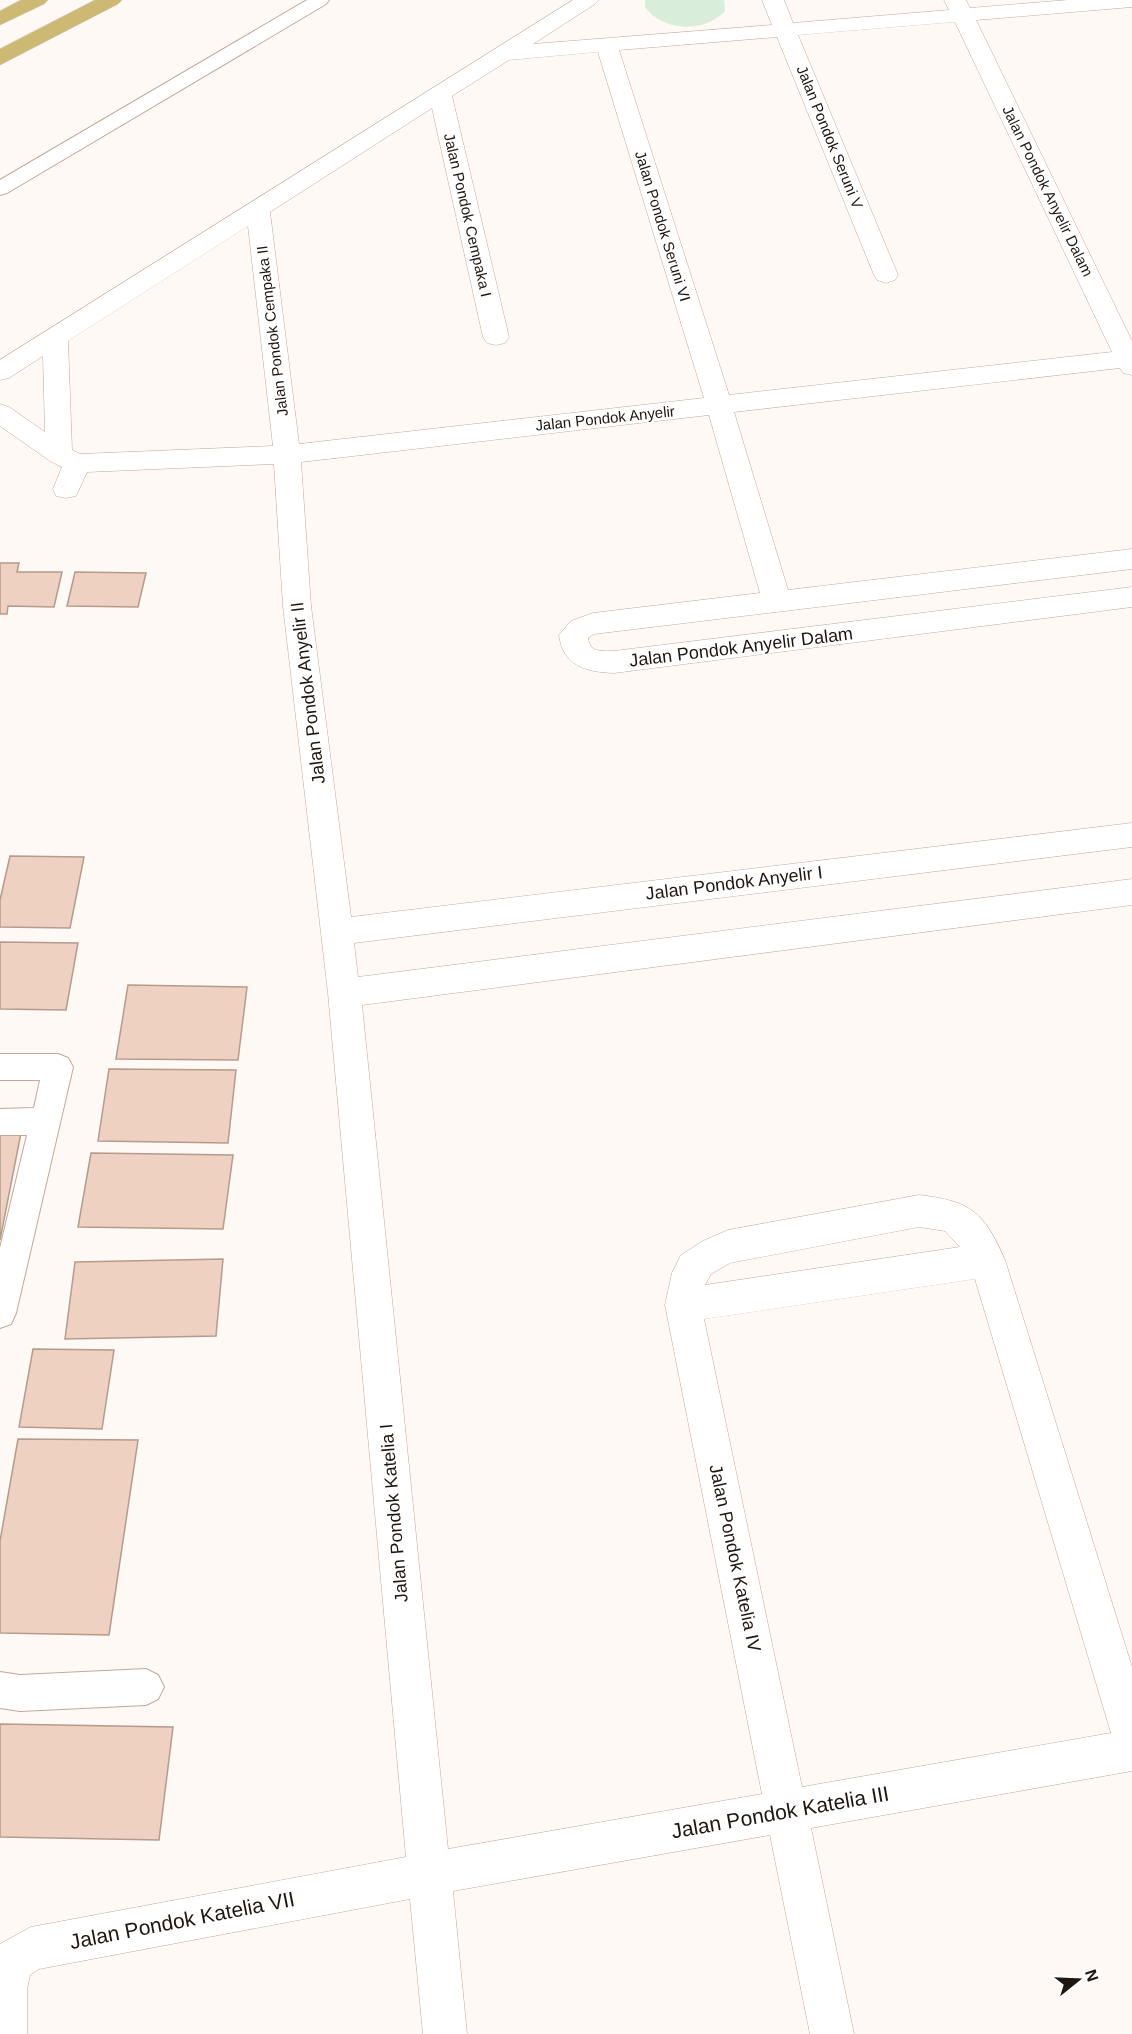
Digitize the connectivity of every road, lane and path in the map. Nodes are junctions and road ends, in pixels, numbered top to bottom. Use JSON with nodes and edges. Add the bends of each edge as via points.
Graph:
{"nodes":[{"id":1,"x":37,"y":0,"type":"edge"},
{"id":2,"x":111,"y":0,"type":"edge"},
{"id":3,"x":320,"y":0,"type":"edge"},
{"id":4,"x":588,"y":0,"type":"edge"},
{"id":5,"x":773,"y":0,"type":"edge"},
{"id":6,"x":1132,"y":1,"type":"edge"},
{"id":7,"x":959,"y":8,"type":"edge"},
{"id":8,"x":0,"y":19,"type":"edge"},
{"id":9,"x":786,"y":30,"type":"junction"},
{"id":10,"x":607,"y":46,"type":"junction"},
{"id":11,"x":505,"y":54,"type":"junction"},
{"id":12,"x":0,"y":58,"type":"edge"},
{"id":13,"x":440,"y":93,"type":"junction"},
{"id":14,"x":0,"y":189,"type":"edge"},
{"id":15,"x":258,"y":209,"type":"junction"},
{"id":16,"x":886,"y":275,"type":"dead end"},
{"id":17,"x":55,"y":337,"type":"junction"},
{"id":18,"x":496,"y":337,"type":"dead end"},
{"id":19,"x":1131,"y":361,"type":"edge"},
{"id":20,"x":0,"y":372,"type":"edge"},
{"id":21,"x":719,"y":406,"type":"junction"},
{"id":22,"x":0,"y":413,"type":"edge"},
{"id":23,"x":287,"y":454,"type":"junction"},
{"id":24,"x":68,"y":459,"type":"junction"},
{"id":25,"x":66,"y":489,"type":"dead end"},
{"id":26,"x":1132,"y":559,"type":"edge"},
{"id":27,"x":993,"y":577,"type":"junction"},
{"id":28,"x":1132,"y":597,"type":"edge"},
{"id":29,"x":777,"y":602,"type":"junction"},
{"id":30,"x":1008,"y":614,"type":"junction"},
{"id":31,"x":1132,"y":836,"type":"edge"},
{"id":32,"x":1129,"y":901,"type":"edge"},
{"id":33,"x":336,"y":932,"type":"junction"},
{"id":34,"x":344,"y":993,"type":"junction"},
{"id":35,"x":0,"y":1067,"type":"edge"},
{"id":36,"x":45,"y":1121,"type":"junction"},
{"id":37,"x":0,"y":1122,"type":"edge"},
{"id":38,"x":987,"y":1260,"type":"junction"},
{"id":39,"x":683,"y":1305,"type":"junction"},
{"id":40,"x":0,"y":1308,"type":"edge"},
{"id":41,"x":146,"y":1687,"type":"dead end"},
{"id":42,"x":0,"y":1690,"type":"edge"},
{"id":43,"x":1132,"y":1733,"type":"edge"},
{"id":44,"x":1132,"y":1750,"type":"edge"},
{"id":45,"x":786,"y":1811,"type":"junction"},
{"id":46,"x":429,"y":1874,"type":"junction"},
{"id":47,"x":5,"y":2034,"type":"edge"},
{"id":48,"x":445,"y":2034,"type":"edge"},
{"id":49,"x":832,"y":2034,"type":"edge"}],
"edges":[{"from":1,"to":8,"type":"main road"},
{"from":2,"to":12,"type":"main road"},
{"from":3,"to":14,"type":"lane"},
{"from":4,"to":11,"type":"street"},
{"from":5,"to":9,"type":"street","name":"Jalan Pondok Seruni V"},
{"from":6,"to":7,"type":"street"},
{"from":7,"to":9,"type":"street"},
{"from":7,"to":19,"type":"street","name":"Jalan Pondok Anyelir Dalam"},
{"from":9,"to":10,"type":"street"},
{"from":9,"to":16,"type":"street","name":"Jalan Pondok Seruni V"},
{"from":10,"to":11,"type":"street"},
{"from":10,"to":21,"type":"street","name":"Jalan Pondok Seruni VI"},
{"from":11,"to":13,"type":"street"},
{"from":13,"to":15,"type":"street"},
{"from":13,"to":18,"type":"street","name":"Jalan Pondok Cempaka I"},
{"from":15,"to":17,"type":"street"},
{"from":15,"to":23,"type":"street","name":"Jalan Pondok Cempaka II"},
{"from":17,"to":20,"type":"street"},
{"from":17,"to":24,"type":"street"},
{"from":19,"to":21,"type":"street","name":"Jalan Pondok Anyelir"},
{"from":21,"to":23,"type":"street","name":"Jalan Pondok Anyelir"},
{"from":21,"to":29,"type":"street"},
{"from":22,"to":24,"type":"street"},
{"from":23,"to":24,"type":"street","name":"Jalan Pondok Anyelir"},
{"from":23,"to":33,"type":"street","name":"Jalan Pondok Anyelir II","via":[[297,606]]},
{"from":24,"to":25,"type":"street"},
{"from":26,"to":27,"type":"street","name":"Jalan Pondok Anyelir Dalam"},
{"from":27,"to":29,"type":"street","name":"Jalan Pondok Anyelir Dalam"},
{"from":27,"to":30,"type":"street"},
{"from":28,"to":30,"type":"street","name":"Jalan Pondok Anyelir Dalam"},
{"from":29,"to":30,"type":"street","name":"Jalan Pondok Anyelir Dalam","via":[[592,624],[573,635],[574,647],[582,657],[614,662]]},
{"from":31,"to":33,"type":"street","name":"Jalan Pondok Anyelir I"},
{"from":32,"to":34,"type":"street"},
{"from":33,"to":34,"type":"street","name":"Jalan Pondok Anyelir II"},
{"from":34,"to":46,"type":"street","name":"Jalan Pondok Katelia I"},
{"from":35,"to":36,"type":"lane","via":[[58,1067]]},
{"from":36,"to":37,"type":"lane"},
{"from":36,"to":40,"type":"lane"},
{"from":38,"to":39,"type":"street"},
{"from":38,"to":39,"type":"street","name":"Jalan Pondok Katelia IV","via":[[965,1223],[947,1214],[919,1210],[720,1250],[703,1257],[690,1269]]},
{"from":38,"to":43,"type":"street","name":"Jalan Pondok Katelia IV"},
{"from":39,"to":45,"type":"street","name":"Jalan Pondok Katelia IV"},
{"from":41,"to":42,"type":"lane","via":[[20,1693]]},
{"from":44,"to":45,"type":"street","name":"Jalan Pondok Katelia III"},
{"from":45,"to":46,"type":"street","name":"Jalan Pondok Katelia III"},
{"from":45,"to":49,"type":"street","name":"Jalan Pondok Katelia IV"},
{"from":46,"to":47,"type":"street","name":"Jalan Pondok Katelia VII","via":[[31,1949],[12,1962],[5,1989]]},
{"from":46,"to":48,"type":"street","name":"Jalan Pondok Katelia I"}]}
